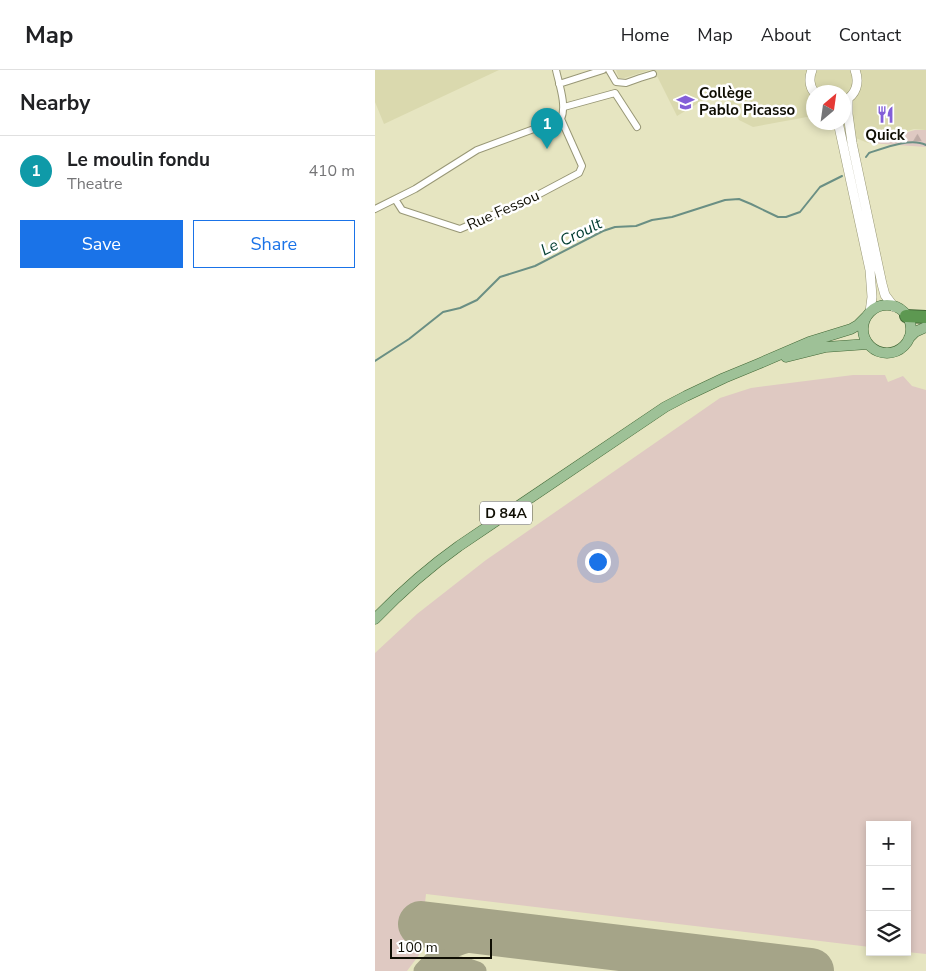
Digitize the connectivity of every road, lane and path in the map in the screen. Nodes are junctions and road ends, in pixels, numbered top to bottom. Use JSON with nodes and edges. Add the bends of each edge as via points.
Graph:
{"nodes":[{"id":1,"x":556,"y":70,"type":"edge"},
{"id":2,"x":603,"y":70,"type":"edge"},
{"id":3,"x":609,"y":70,"type":"edge"},
{"id":4,"x":812,"y":70,"type":"edge"},
{"id":5,"x":855,"y":70,"type":"edge"},
{"id":6,"x":653,"y":74,"type":"dead end"},
{"id":7,"x":559,"y":84,"type":"junction"},
{"id":8,"x":811,"y":85,"type":"edge"},
{"id":9,"x":851,"y":94,"type":"edge"},
{"id":10,"x":564,"y":107,"type":"junction"},
{"id":11,"x":561,"y":119,"type":"junction"},
{"id":12,"x":637,"y":127,"type":"dead end"},
{"id":13,"x":840,"y":130,"type":"edge"},
{"id":14,"x":851,"y":130,"type":"edge"},
{"id":15,"x":395,"y":200,"type":"junction"},
{"id":16,"x":375,"y":209,"type":"edge"},
{"id":17,"x":894,"y":307,"type":"junction"},
{"id":18,"x":868,"y":314,"type":"junction"},
{"id":19,"x":906,"y":316,"type":"junction"},
{"id":20,"x":926,"y":317,"type":"edge"},
{"id":21,"x":926,"y":328,"type":"edge"},
{"id":22,"x":909,"y":338,"type":"junction"},
{"id":23,"x":867,"y":344,"type":"junction"},
{"id":24,"x":758,"y":364,"type":"junction"},
{"id":25,"x":375,"y":620,"type":"edge"}],
"edges":[{"from":1,"to":7,"type":"street"},
{"from":2,"to":7,"type":"street"},
{"from":3,"to":6,"type":"street","via":[[616,82],[626,83]]},
{"from":4,"to":8,"type":"main road"},
{"from":5,"to":9,"type":"main road","via":[[857,85]]},
{"from":7,"to":10,"type":"street"},
{"from":10,"to":11,"type":"street"},
{"from":10,"to":12,"type":"street","via":[[615,93]]},
{"from":11,"to":15,"type":"street","via":[[477,150]]},
{"from":11,"to":15,"type":"street","name":"Rue Fessou","via":[[582,166],[579,173],[530,198],[460,229],[402,210]]},
{"from":13,"to":18,"type":"main road","via":[[870,270],[872,298]]},
{"from":14,"to":17,"type":"main road","via":[[882,284]]},
{"from":15,"to":16,"type":"street"},
{"from":17,"to":18,"type":"main road","via":[[881,306]]},
{"from":17,"to":19,"type":"main road"},
{"from":18,"to":23,"type":"main road","via":[[863,324]]},
{"from":18,"to":24,"type":"main road","number":"D 84A","via":[[851,329],[809,342]]},
{"from":19,"to":20,"type":"highway"},
{"from":19,"to":22,"type":"main road"},
{"from":21,"to":22,"type":"main road"},
{"from":22,"to":23,"type":"main road","via":[[900,349],[887,353]]},
{"from":23,"to":24,"type":"main road","number":"D 84A","via":[[826,347]]},
{"from":24,"to":25,"type":"main road","number":"D 84A","via":[[686,396],[647,419],[452,551],[413,582]]}]}
